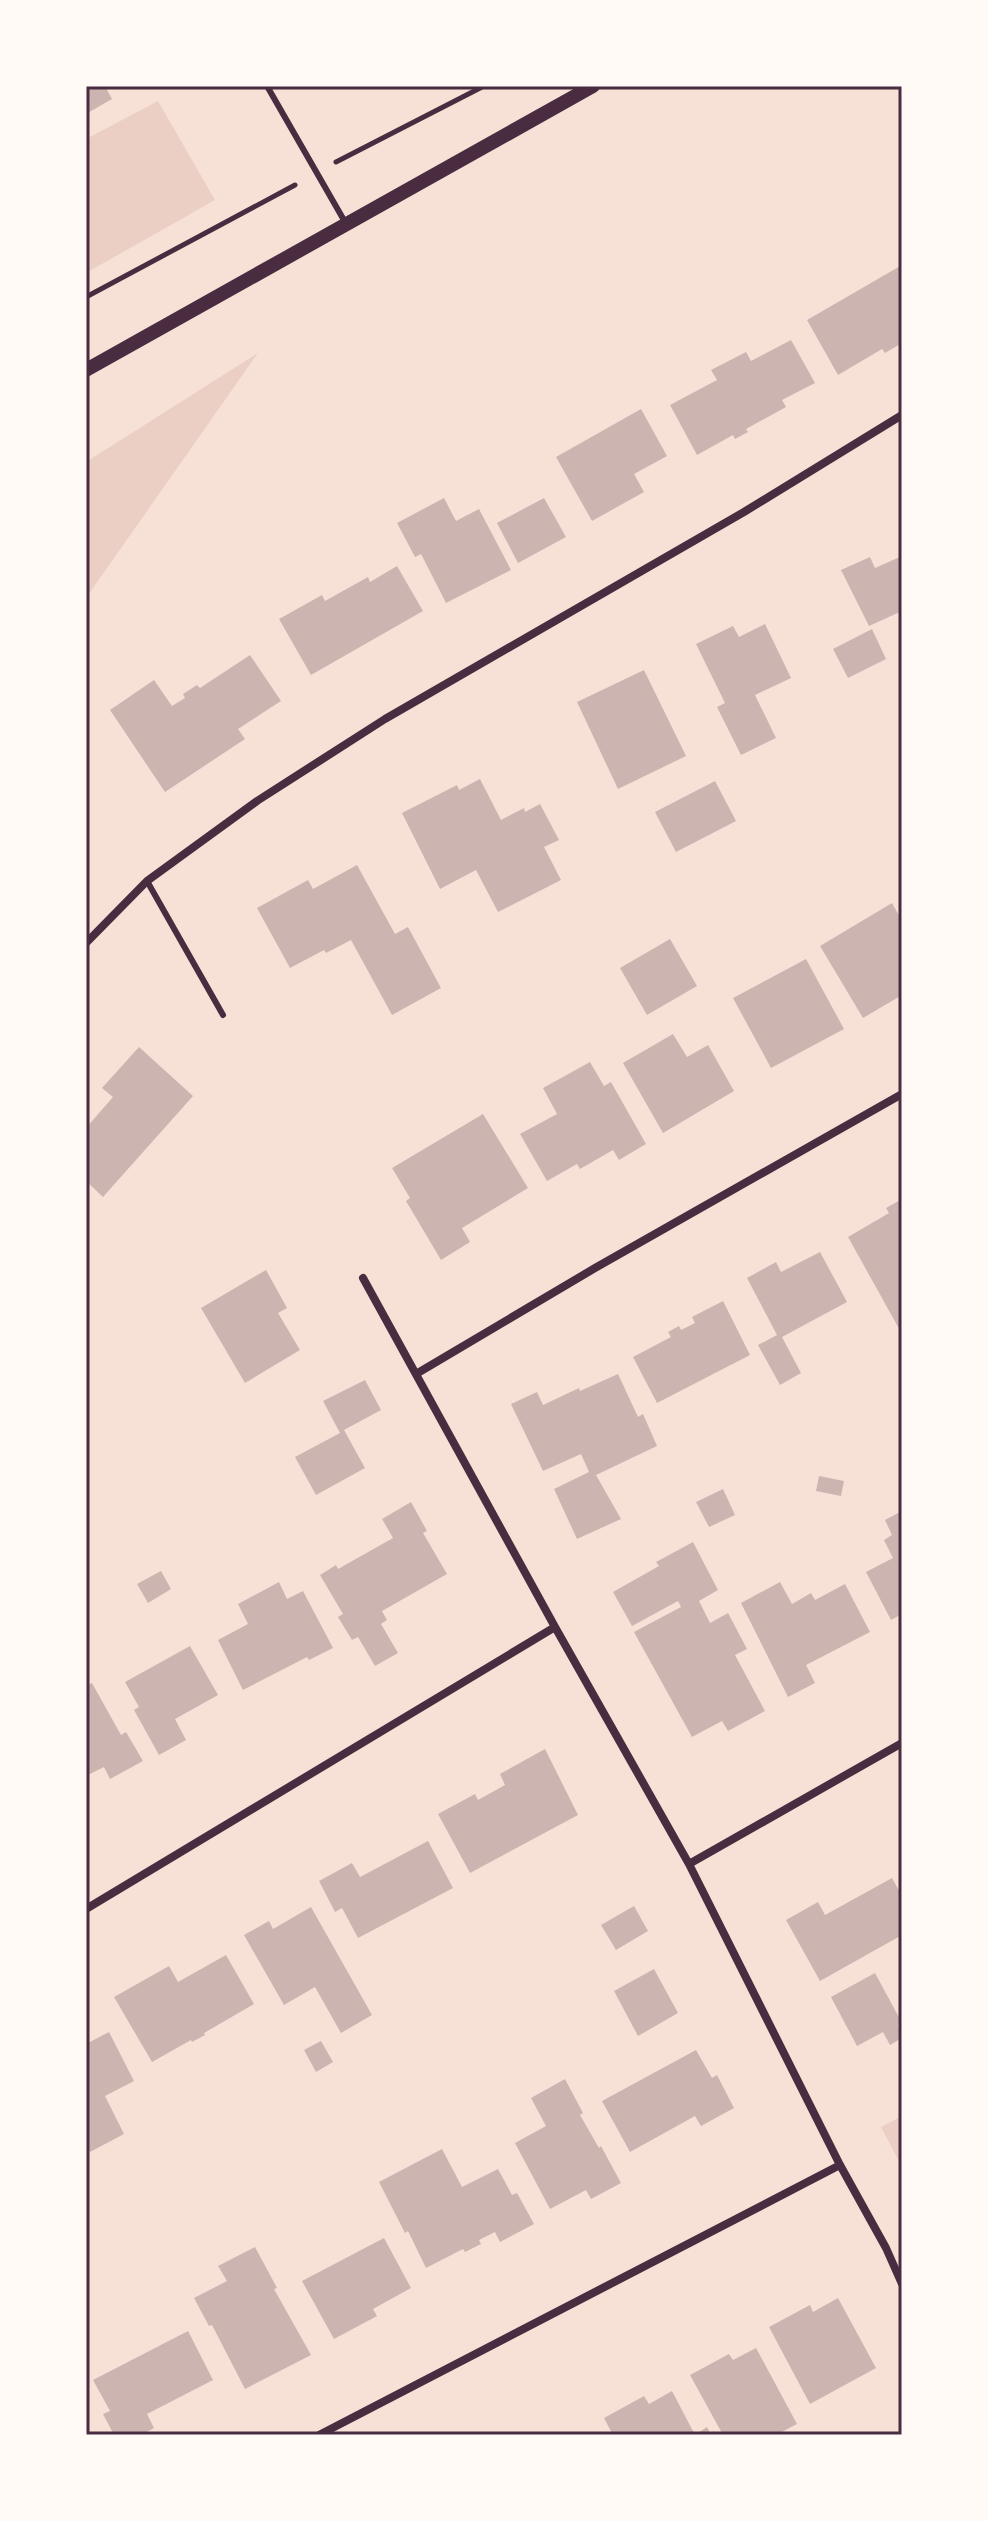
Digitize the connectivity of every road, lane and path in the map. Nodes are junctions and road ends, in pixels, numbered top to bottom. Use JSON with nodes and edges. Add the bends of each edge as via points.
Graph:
{"nodes":[{"id":1,"x":267,"y":86,"type":"edge"},
{"id":2,"x":484,"y":86,"type":"edge"},
{"id":3,"x":593,"y":86,"type":"edge"},
{"id":4,"x":317,"y":173,"type":"junction"},
{"id":5,"x":347,"y":225,"type":"junction"},
{"id":6,"x":86,"y":297,"type":"edge"},
{"id":7,"x":86,"y":370,"type":"edge"},
{"id":8,"x":902,"y":415,"type":"edge"},
{"id":9,"x":147,"y":881,"type":"junction"},
{"id":10,"x":86,"y":943,"type":"edge"},
{"id":11,"x":223,"y":1015,"type":"dead end"},
{"id":12,"x":902,"y":1094,"type":"edge"},
{"id":13,"x":363,"y":1278,"type":"dead end"},
{"id":14,"x":416,"y":1374,"type":"junction"},
{"id":15,"x":555,"y":1627,"type":"junction"},
{"id":16,"x":902,"y":1743,"type":"edge"},
{"id":17,"x":689,"y":1864,"type":"junction"},
{"id":18,"x":86,"y":1909,"type":"edge"},
{"id":19,"x":840,"y":2165,"type":"junction"},
{"id":20,"x":902,"y":2284,"type":"edge"},
{"id":21,"x":319,"y":2435,"type":"edge"}],
"edges":[{"from":1,"to":4,"type":"lane"},
{"from":2,"to":4,"type":"path"},
{"from":3,"to":5,"type":"street"},
{"from":4,"to":5,"type":"lane"},
{"from":4,"to":6,"type":"path"},
{"from":5,"to":7,"type":"street"},
{"from":8,"to":9,"type":"street","via":[[385,719],[257,801]]},
{"from":9,"to":10,"type":"street"},
{"from":9,"to":11,"type":"lane"},
{"from":12,"to":14,"type":"street"},
{"from":13,"to":14,"type":"street"},
{"from":14,"to":15,"type":"street"},
{"from":15,"to":17,"type":"street"},
{"from":15,"to":18,"type":"street"},
{"from":16,"to":17,"type":"street"},
{"from":17,"to":19,"type":"street"},
{"from":19,"to":20,"type":"street"},
{"from":19,"to":21,"type":"street"}]}
